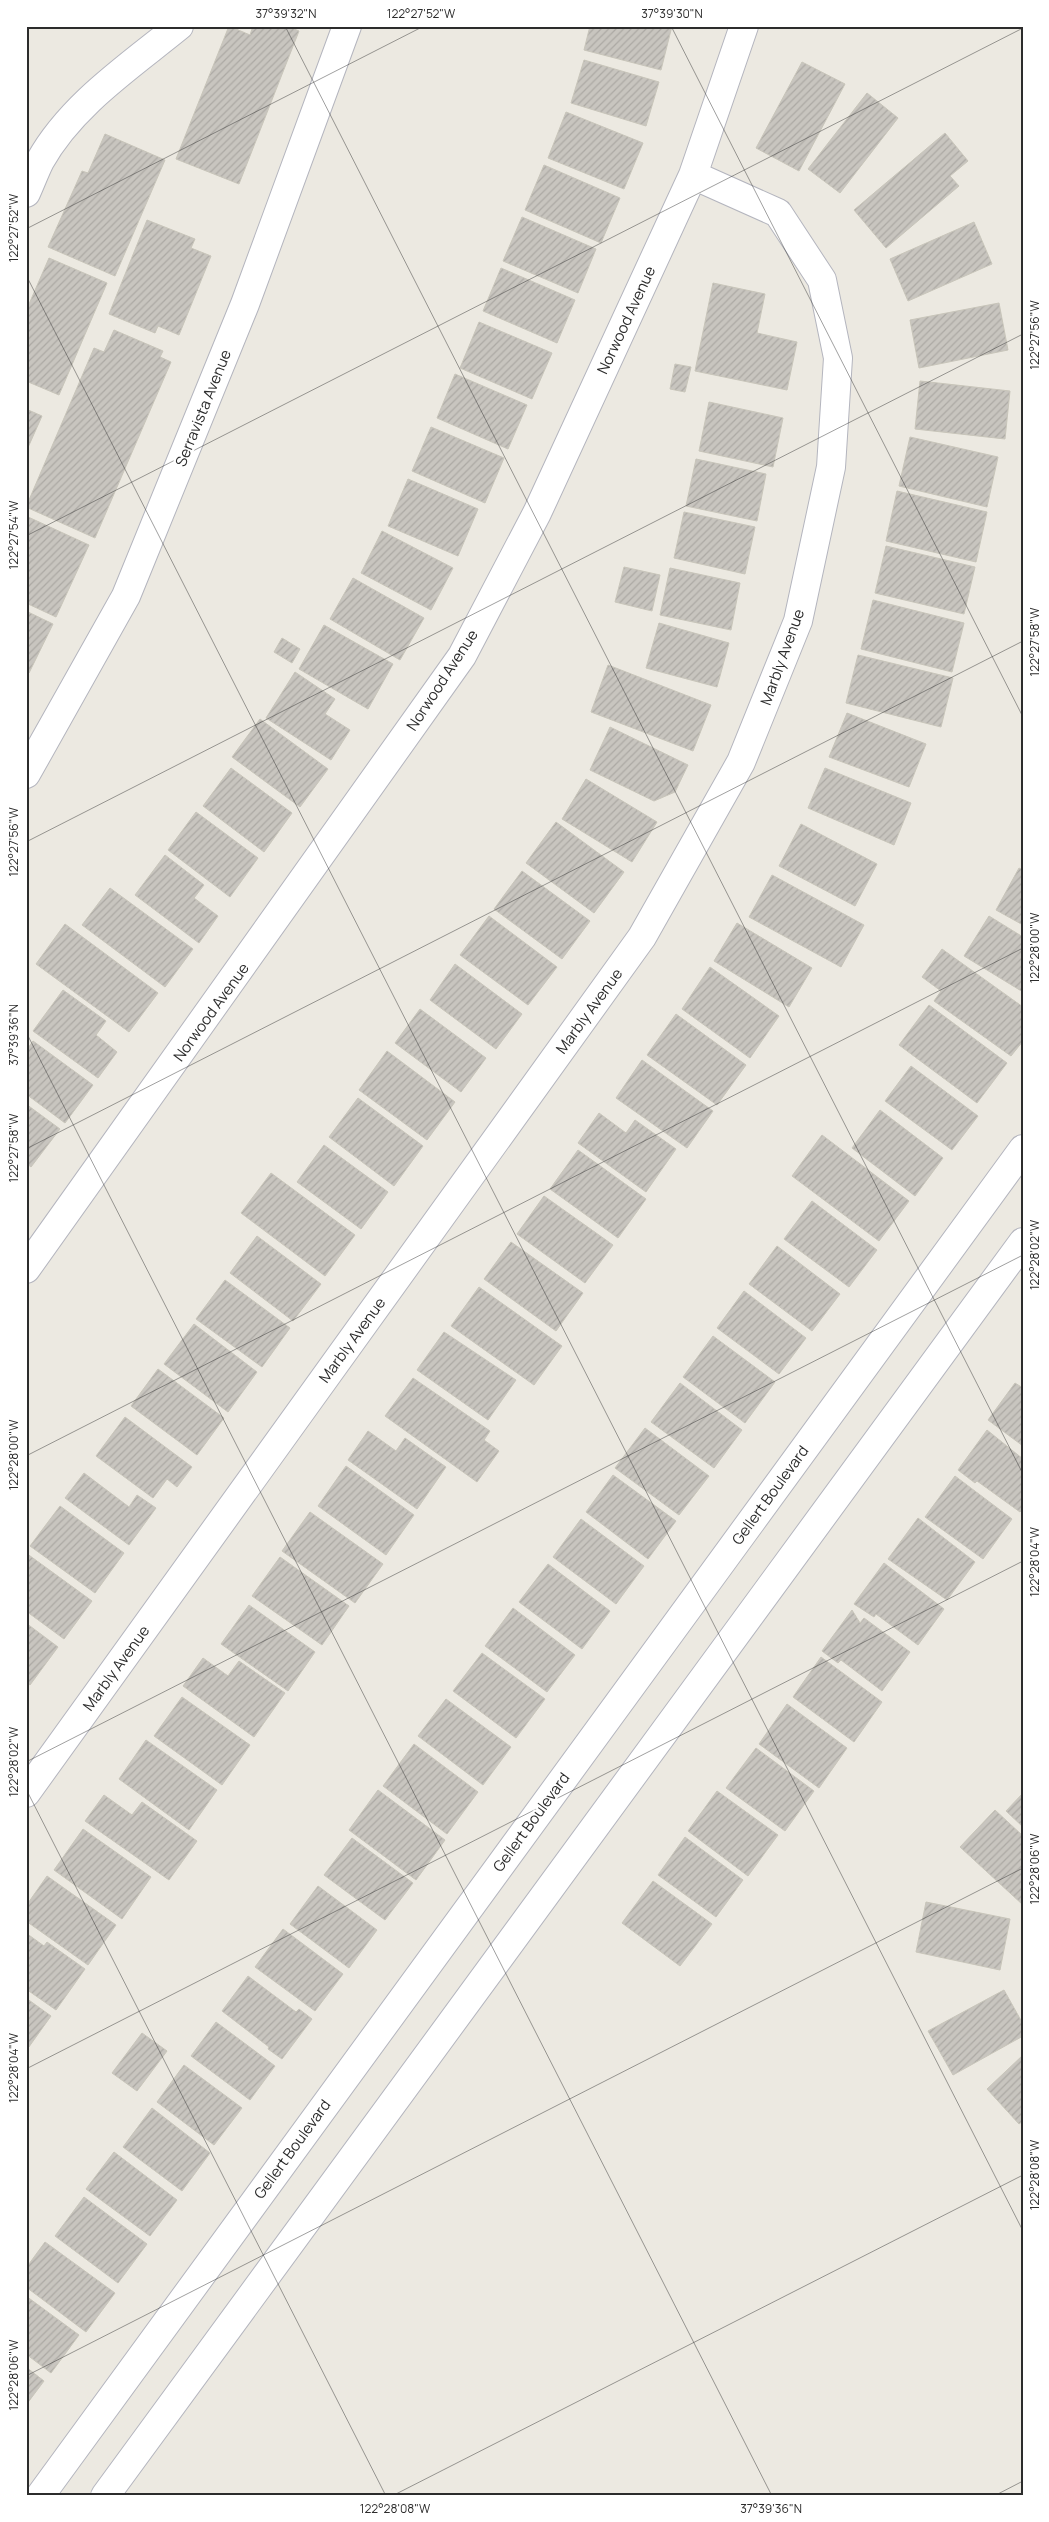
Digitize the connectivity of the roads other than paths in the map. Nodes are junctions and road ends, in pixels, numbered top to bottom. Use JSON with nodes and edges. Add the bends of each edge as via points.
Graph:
{"nodes":[{"id":1,"x":179,"y":26,"type":"edge"},
{"id":2,"x":347,"y":26,"type":"edge"},
{"id":3,"x":744,"y":26,"type":"edge"},
{"id":4,"x":693,"y":175,"type":"junction"},
{"id":5,"x":26,"y":193,"type":"edge"},
{"id":6,"x":26,"y":774,"type":"edge"},
{"id":7,"x":1023,"y":1148,"type":"edge"},
{"id":8,"x":1023,"y":1242,"type":"edge"},
{"id":9,"x":26,"y":1269,"type":"edge"},
{"id":10,"x":26,"y":1793,"type":"edge"},
{"id":11,"x":40,"y":2496,"type":"edge"},
{"id":12,"x":105,"y":2496,"type":"edge"}],
"edges":[{"from":1,"to":5,"type":"street","via":[[98,92],[65,126],[40,161]]},
{"from":2,"to":6,"type":"street","name":"Serravista Avenue","via":[[245,304],[126,596]]},
{"from":3,"to":4,"type":"street","name":"Norwood Avenue"},
{"from":4,"to":9,"type":"street","name":"Norwood Avenue","via":[[537,513],[462,656]]},
{"from":4,"to":10,"type":"street","name":"Marbly Avenue","via":[[778,213],[822,280],[838,358],[831,467],[798,621],[745,753],[642,937]]},
{"from":7,"to":11,"type":"street","name":"Gellert Boulevard"},
{"from":8,"to":12,"type":"street"}]}
